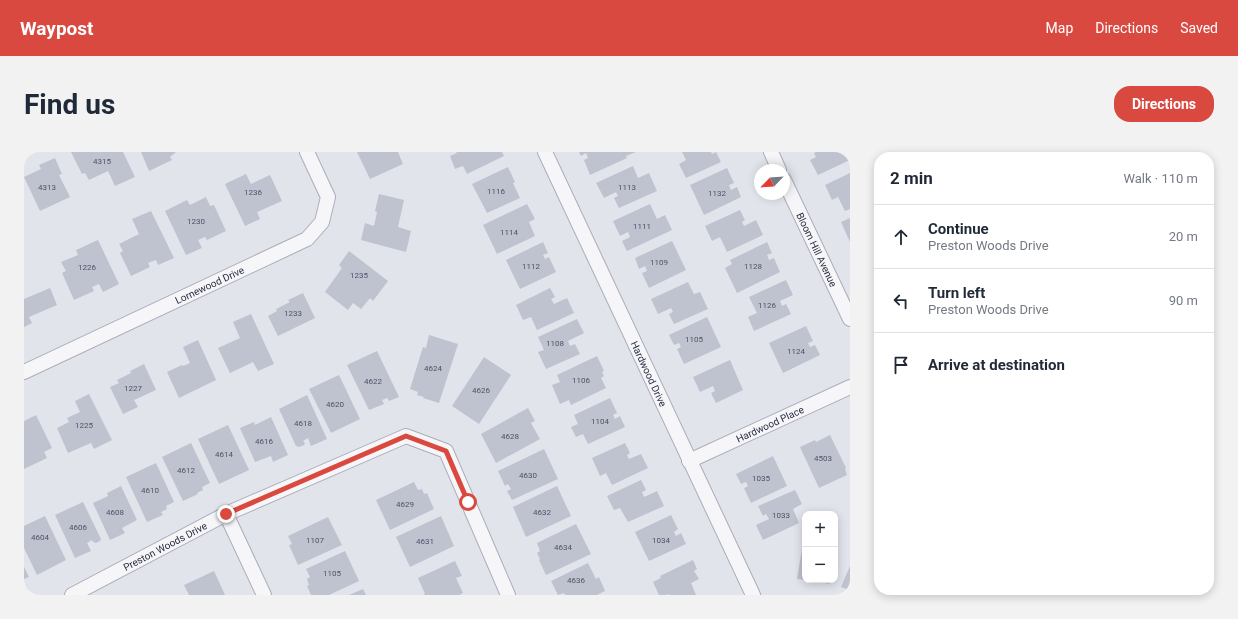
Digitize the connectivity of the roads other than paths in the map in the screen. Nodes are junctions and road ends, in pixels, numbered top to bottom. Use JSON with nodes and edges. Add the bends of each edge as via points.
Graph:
{"nodes":[{"id":1,"x":307,"y":152,"type":"edge"},
{"id":2,"x":545,"y":152,"type":"edge"},
{"id":3,"x":771,"y":152,"type":"edge"},
{"id":4,"x":776,"y":164,"type":"edge"},
{"id":5,"x":790,"y":193,"type":"edge"},
{"id":6,"x":850,"y":320,"type":"edge"},
{"id":7,"x":24,"y":372,"type":"edge"},
{"id":8,"x":850,"y":387,"type":"edge"},
{"id":9,"x":689,"y":461,"type":"junction"},
{"id":10,"x":226,"y":514,"type":"junction"},
{"id":11,"x":72,"y":595,"type":"edge"},
{"id":12,"x":264,"y":595,"type":"edge"},
{"id":13,"x":508,"y":595,"type":"edge"},
{"id":14,"x":752,"y":595,"type":"edge"}],
"edges":[{"from":1,"to":7,"type":"street","name":"Lornewood Drive","via":[[328,197],[322,222],[306,239]]},
{"from":2,"to":9,"type":"street","name":"Hardwood Drive"},
{"from":3,"to":4,"type":"street"},
{"from":5,"to":6,"type":"street","name":"Bloom Hill Avenue"},
{"from":8,"to":9,"type":"street","name":"Hardwood Place"},
{"from":9,"to":14,"type":"street","name":"Hardwood Drive"},
{"from":10,"to":11,"type":"street","name":"Preston Woods Drive"},
{"from":10,"to":12,"type":"street"},
{"from":10,"to":13,"type":"street","name":"Preston Woods Drive","via":[[406,436],[446,451]]}]}
